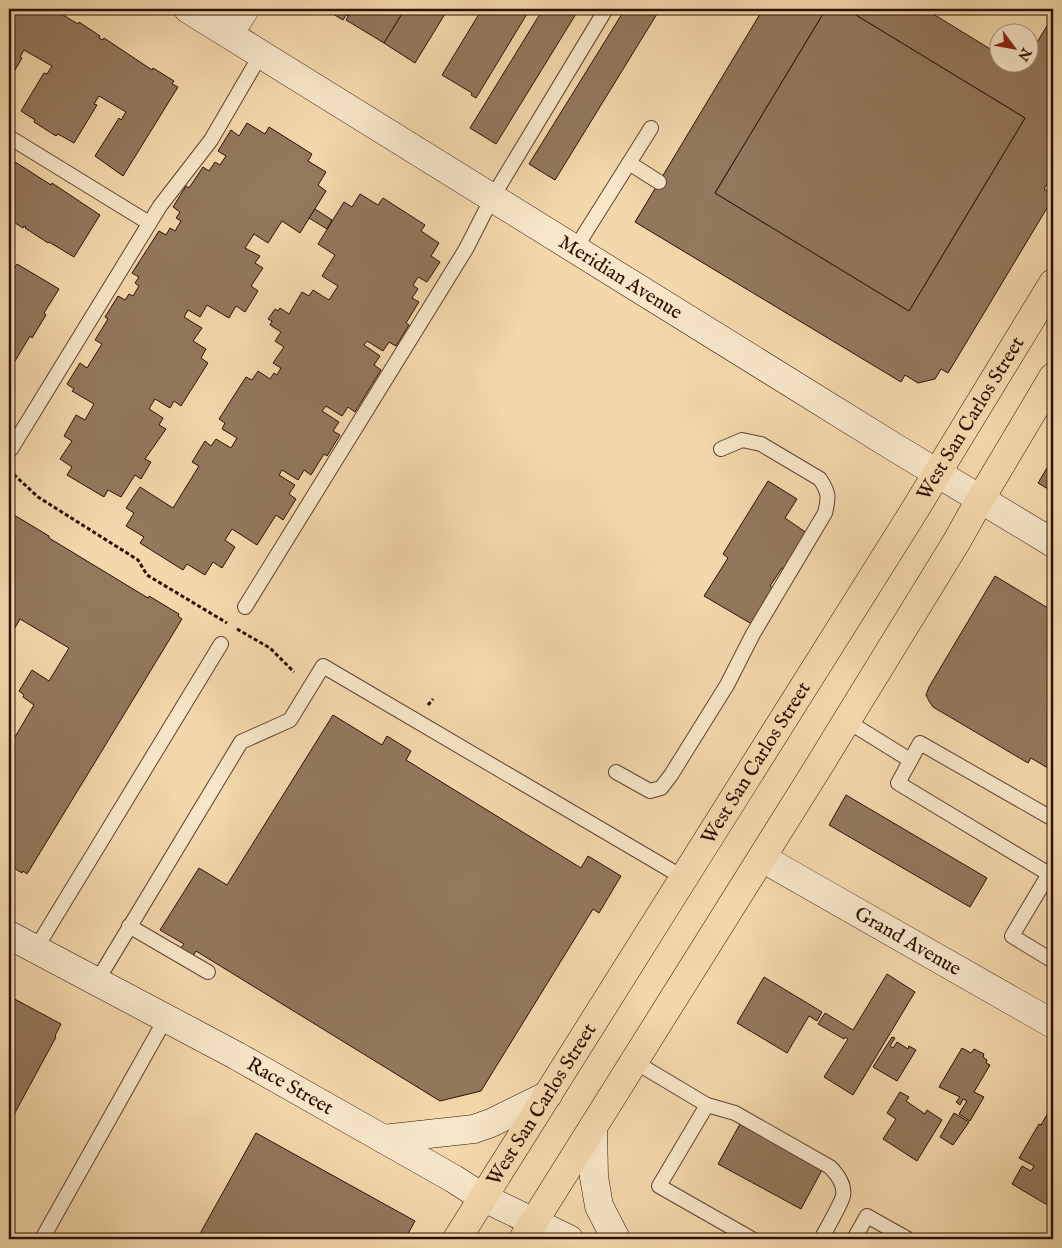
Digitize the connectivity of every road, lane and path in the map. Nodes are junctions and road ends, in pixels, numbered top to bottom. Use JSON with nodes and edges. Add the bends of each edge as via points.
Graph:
{"nodes":[{"id":1,"x":188,"y":9,"type":"edge"},
{"id":2,"x":245,"y":9,"type":"edge"},
{"id":3,"x":606,"y":9,"type":"edge"},
{"id":4,"x":229,"y":34,"type":"junction"},
{"id":5,"x":261,"y":54,"type":"junction"},
{"id":6,"x":651,"y":128,"type":"dead end"},
{"id":7,"x":9,"y":137,"type":"edge"},
{"id":8,"x":629,"y":163,"type":"junction"},
{"id":9,"x":659,"y":182,"type":"dead end"},
{"id":10,"x":492,"y":198,"type":"junction"},
{"id":11,"x":149,"y":223,"type":"junction"},
{"id":12,"x":575,"y":249,"type":"junction"},
{"id":13,"x":1053,"y":283,"type":"edge"},
{"id":14,"x":1053,"y":377,"type":"edge"},
{"id":15,"x":11,"y":449,"type":"dead end"},
{"id":16,"x":721,"y":449,"type":"dead end"},
{"id":17,"x":9,"y":469,"type":"edge"},
{"id":18,"x":938,"y":472,"type":"junction"},
{"id":19,"x":981,"y":498,"type":"junction"},
{"id":20,"x":1053,"y":542,"type":"edge"},
{"id":21,"x":245,"y":607,"type":"dead end"},
{"id":22,"x":221,"y":644,"type":"dead end"},
{"id":23,"x":294,"y":672,"type":"dead end"},
{"id":24,"x":847,"y":721,"type":"junction"},
{"id":25,"x":910,"y":760,"type":"junction"},
{"id":26,"x":616,"y":772,"type":"dead end"},
{"id":27,"x":1053,"y":819,"type":"edge"},
{"id":28,"x":762,"y":858,"type":"junction"},
{"id":29,"x":1051,"y":870,"type":"edge"},
{"id":30,"x":684,"y":878,"type":"junction"},
{"id":31,"x":129,"y":926,"type":"junction"},
{"id":32,"x":9,"y":935,"type":"edge"},
{"id":33,"x":35,"y":950,"type":"junction"},
{"id":34,"x":1053,"y":961,"type":"edge"},
{"id":35,"x":208,"y":972,"type":"dead end"},
{"id":36,"x":97,"y":981,"type":"junction"},
{"id":37,"x":166,"y":1018,"type":"junction"},
{"id":38,"x":1052,"y":1019,"type":"edge"},
{"id":39,"x":635,"y":1062,"type":"junction"},
{"id":40,"x":548,"y":1095,"type":"junction"},
{"id":41,"x":707,"y":1105,"type":"junction"},
{"id":42,"x":593,"y":1127,"type":"junction"},
{"id":43,"x":383,"y":1139,"type":"junction"},
{"id":44,"x":482,"y":1197,"type":"junction"},
{"id":45,"x":529,"y":1231,"type":"edge"},
{"id":46,"x":42,"y":1239,"type":"edge"},
{"id":47,"x":457,"y":1239,"type":"edge"},
{"id":48,"x":570,"y":1239,"type":"edge"},
{"id":49,"x":616,"y":1239,"type":"edge"},
{"id":50,"x":752,"y":1239,"type":"edge"},
{"id":51,"x":821,"y":1239,"type":"edge"},
{"id":52,"x":854,"y":1239,"type":"edge"},
{"id":53,"x":908,"y":1239,"type":"edge"}],
"edges":[{"from":1,"to":4,"type":"main road","name":"Meridian Avenue"},
{"from":2,"to":4,"type":"main road"},
{"from":3,"to":10,"type":"lane"},
{"from":4,"to":5,"type":"main road","name":"Meridian Avenue"},
{"from":5,"to":10,"type":"main road","name":"Meridian Avenue"},
{"from":5,"to":11,"type":"lane","via":[[211,140]]},
{"from":6,"to":8,"type":"lane"},
{"from":7,"to":11,"type":"lane"},
{"from":8,"to":9,"type":"lane"},
{"from":8,"to":12,"type":"lane"},
{"from":10,"to":12,"type":"main road","name":"Meridian Avenue"},
{"from":10,"to":21,"type":"lane","via":[[466,249]]},
{"from":11,"to":15,"type":"lane"},
{"from":12,"to":18,"type":"main road","name":"Meridian Avenue"},
{"from":13,"to":18,"type":"main road","name":"West San Carlos Street"},
{"from":14,"to":19,"type":"main road"},
{"from":16,"to":26,"type":"lane","via":[[742,440],[761,444],[820,479],[829,498],[825,513],[753,634],[727,685],[661,788],[650,791]]},
{"from":17,"to":23,"type":"path","via":[[38,497],[138,560],[147,575],[270,648]]},
{"from":18,"to":19,"type":"main road","name":"Meridian Avenue"},
{"from":18,"to":30,"type":"main road","name":"West San Carlos Street"},
{"from":19,"to":20,"type":"main road","name":"Meridian Avenue"},
{"from":19,"to":24,"type":"main road"},
{"from":22,"to":33,"type":"lane"},
{"from":24,"to":25,"type":"lane"},
{"from":24,"to":28,"type":"main road"},
{"from":25,"to":27,"type":"lane","via":[[920,743]]},
{"from":25,"to":29,"type":"lane","via":[[898,783]]},
{"from":28,"to":38,"type":"main road","name":"Grand Avenue"},
{"from":28,"to":39,"type":"main road"},
{"from":29,"to":34,"type":"lane","via":[[1012,936]]},
{"from":30,"to":31,"type":"lane","via":[[323,666],[290,720],[241,742]]},
{"from":30,"to":40,"type":"main road","name":"West San Carlos Street"},
{"from":31,"to":35,"type":"lane"},
{"from":31,"to":36,"type":"lane"},
{"from":32,"to":33,"type":"main road","name":"Race Street"},
{"from":33,"to":36,"type":"main road","name":"Race Street"},
{"from":36,"to":37,"type":"main road","name":"Race Street"},
{"from":37,"to":43,"type":"main road","name":"Race Street"},
{"from":37,"to":46,"type":"lane"},
{"from":39,"to":41,"type":"lane"},
{"from":39,"to":42,"type":"main road"},
{"from":40,"to":43,"type":"main road","via":[[474,1129]]},
{"from":40,"to":44,"type":"main road","name":"West San Carlos Street"},
{"from":41,"to":50,"type":"lane","via":[[659,1186]]},
{"from":41,"to":51,"type":"lane","via":[[735,1113],[830,1167],[836,1174],[843,1196]]},
{"from":42,"to":45,"type":"main road"},
{"from":42,"to":49,"type":"main road","via":[[594,1177],[599,1206]]},
{"from":43,"to":44,"type":"main road","name":"Race Street"},
{"from":44,"to":45,"type":"main road","name":"Race Street"},
{"from":44,"to":47,"type":"main road","name":"West San Carlos Street"},
{"from":45,"to":48,"type":"main road","name":"Race Street"},
{"from":52,"to":53,"type":"lane","via":[[868,1216]]}]}
